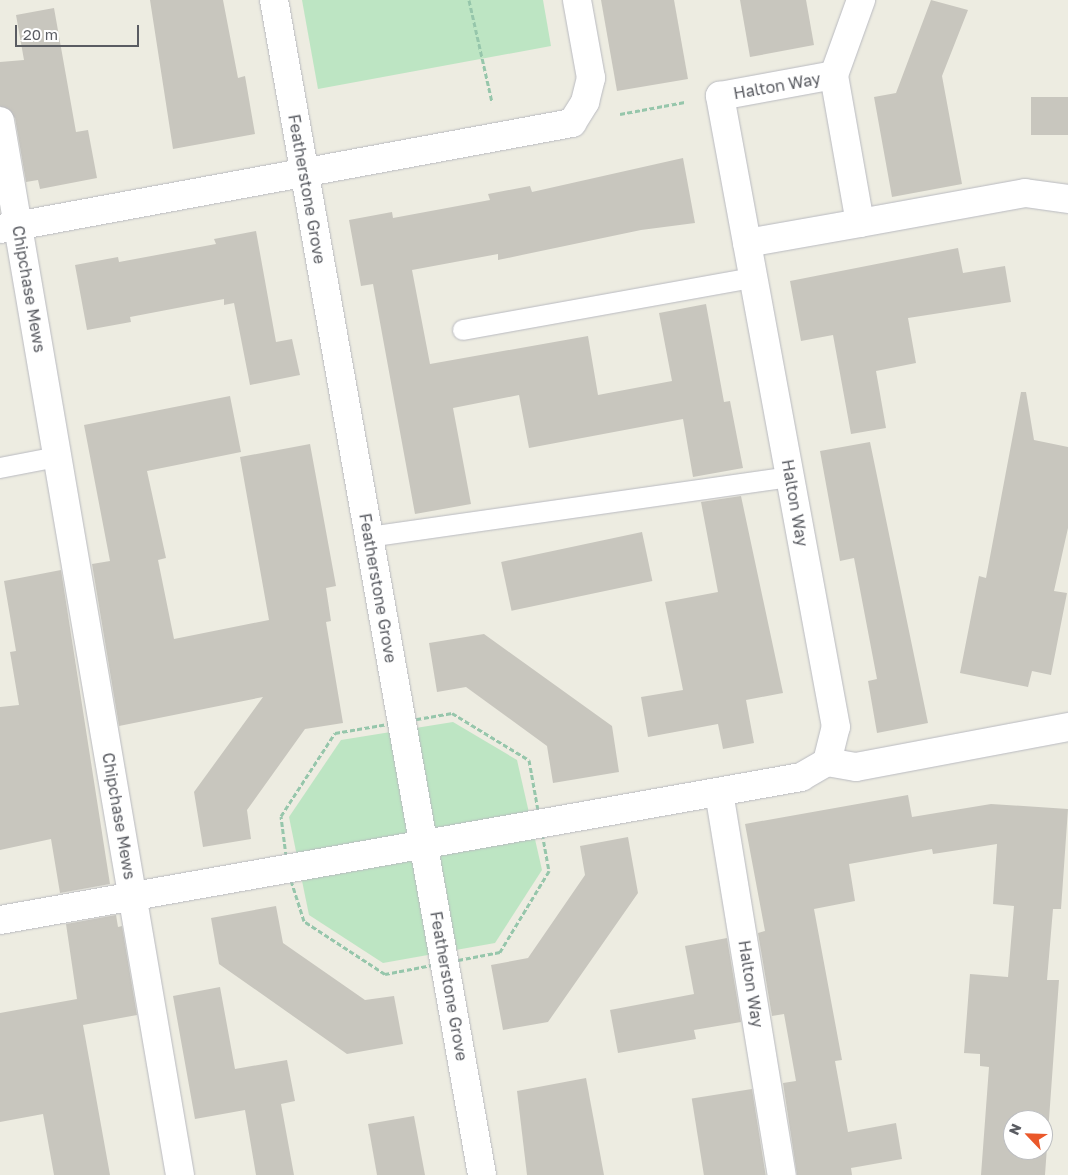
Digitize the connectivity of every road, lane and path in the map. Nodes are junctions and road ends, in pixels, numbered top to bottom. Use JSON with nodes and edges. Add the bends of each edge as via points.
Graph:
{"nodes":[{"id":1,"x":274,"y":0,"type":"edge"},
{"id":2,"x":469,"y":0,"type":"edge"},
{"id":3,"x":577,"y":0,"type":"edge"},
{"id":4,"x":861,"y":0,"type":"edge"},
{"id":5,"x":834,"y":75,"type":"junction"},
{"id":6,"x":720,"y":96,"type":"junction"},
{"id":7,"x":0,"y":121,"type":"edge"},
{"id":8,"x":572,"y":123,"type":"junction"},
{"id":9,"x":500,"y":136,"type":"junction"},
{"id":10,"x":304,"y":173,"type":"junction"},
{"id":11,"x":1068,"y":199,"type":"edge"},
{"id":12,"x":860,"y":223,"type":"junction"},
{"id":13,"x":9,"y":227,"type":"edge"},
{"id":14,"x":747,"y":243,"type":"junction"},
{"id":15,"x":753,"y":278,"type":"junction"},
{"id":16,"x":463,"y":330,"type":"dead end"},
{"id":17,"x":57,"y":457,"type":"junction"},
{"id":18,"x":0,"y":468,"type":"edge"},
{"id":19,"x":790,"y":478,"type":"junction"},
{"id":20,"x":369,"y":537,"type":"junction"},
{"id":21,"x":1068,"y":727,"type":"edge"},
{"id":22,"x":827,"y":762,"type":"junction"},
{"id":23,"x":719,"y":792,"type":"junction"},
{"id":24,"x":424,"y":845,"type":"junction"},
{"id":25,"x":132,"y":897,"type":"junction"},
{"id":26,"x":3,"y":920,"type":"edge"},
{"id":27,"x":180,"y":1175,"type":"edge"},
{"id":28,"x":482,"y":1175,"type":"edge"},
{"id":29,"x":782,"y":1175,"type":"edge"}],
"edges":[{"from":1,"to":10,"type":"street","name":"Featherstone Grove"},
{"from":2,"to":9,"type":"path"},
{"from":3,"to":8,"type":"street","via":[[591,78],[585,102]]},
{"from":4,"to":5,"type":"street","name":"Halton Way"},
{"from":5,"to":6,"type":"street","name":"Halton Way"},
{"from":5,"to":12,"type":"street","name":"Halton Way"},
{"from":6,"to":8,"type":"path"},
{"from":6,"to":14,"type":"street","name":"Halton Way"},
{"from":7,"to":13,"type":"street","name":"Chipchase Mews"},
{"from":8,"to":9,"type":"street"},
{"from":9,"to":10,"type":"street"},
{"from":10,"to":13,"type":"street"},
{"from":10,"to":20,"type":"street","name":"Featherstone Grove"},
{"from":11,"to":12,"type":"street","via":[[1025,193]]},
{"from":12,"to":14,"type":"street"},
{"from":13,"to":17,"type":"street","name":"Chipchase Mews"},
{"from":14,"to":15,"type":"street","name":"Halton Way"},
{"from":15,"to":16,"type":"lane"},
{"from":15,"to":19,"type":"street","name":"Halton Way"},
{"from":17,"to":18,"type":"lane"},
{"from":17,"to":25,"type":"street","name":"Chipchase Mews"},
{"from":19,"to":20,"type":"lane"},
{"from":19,"to":22,"type":"street","name":"Halton Way","via":[[836,727]]},
{"from":20,"to":24,"type":"street","name":"Featherstone Grove"},
{"from":21,"to":22,"type":"street","via":[[856,767]]},
{"from":22,"to":23,"type":"street","via":[[801,777]]},
{"from":23,"to":24,"type":"street"},
{"from":23,"to":29,"type":"street","name":"Halton Way"},
{"from":24,"to":25,"type":"street"},
{"from":24,"to":28,"type":"street","name":"Featherstone Grove"},
{"from":25,"to":26,"type":"street"},
{"from":25,"to":27,"type":"street","name":"Chipchase Mews"}]}
